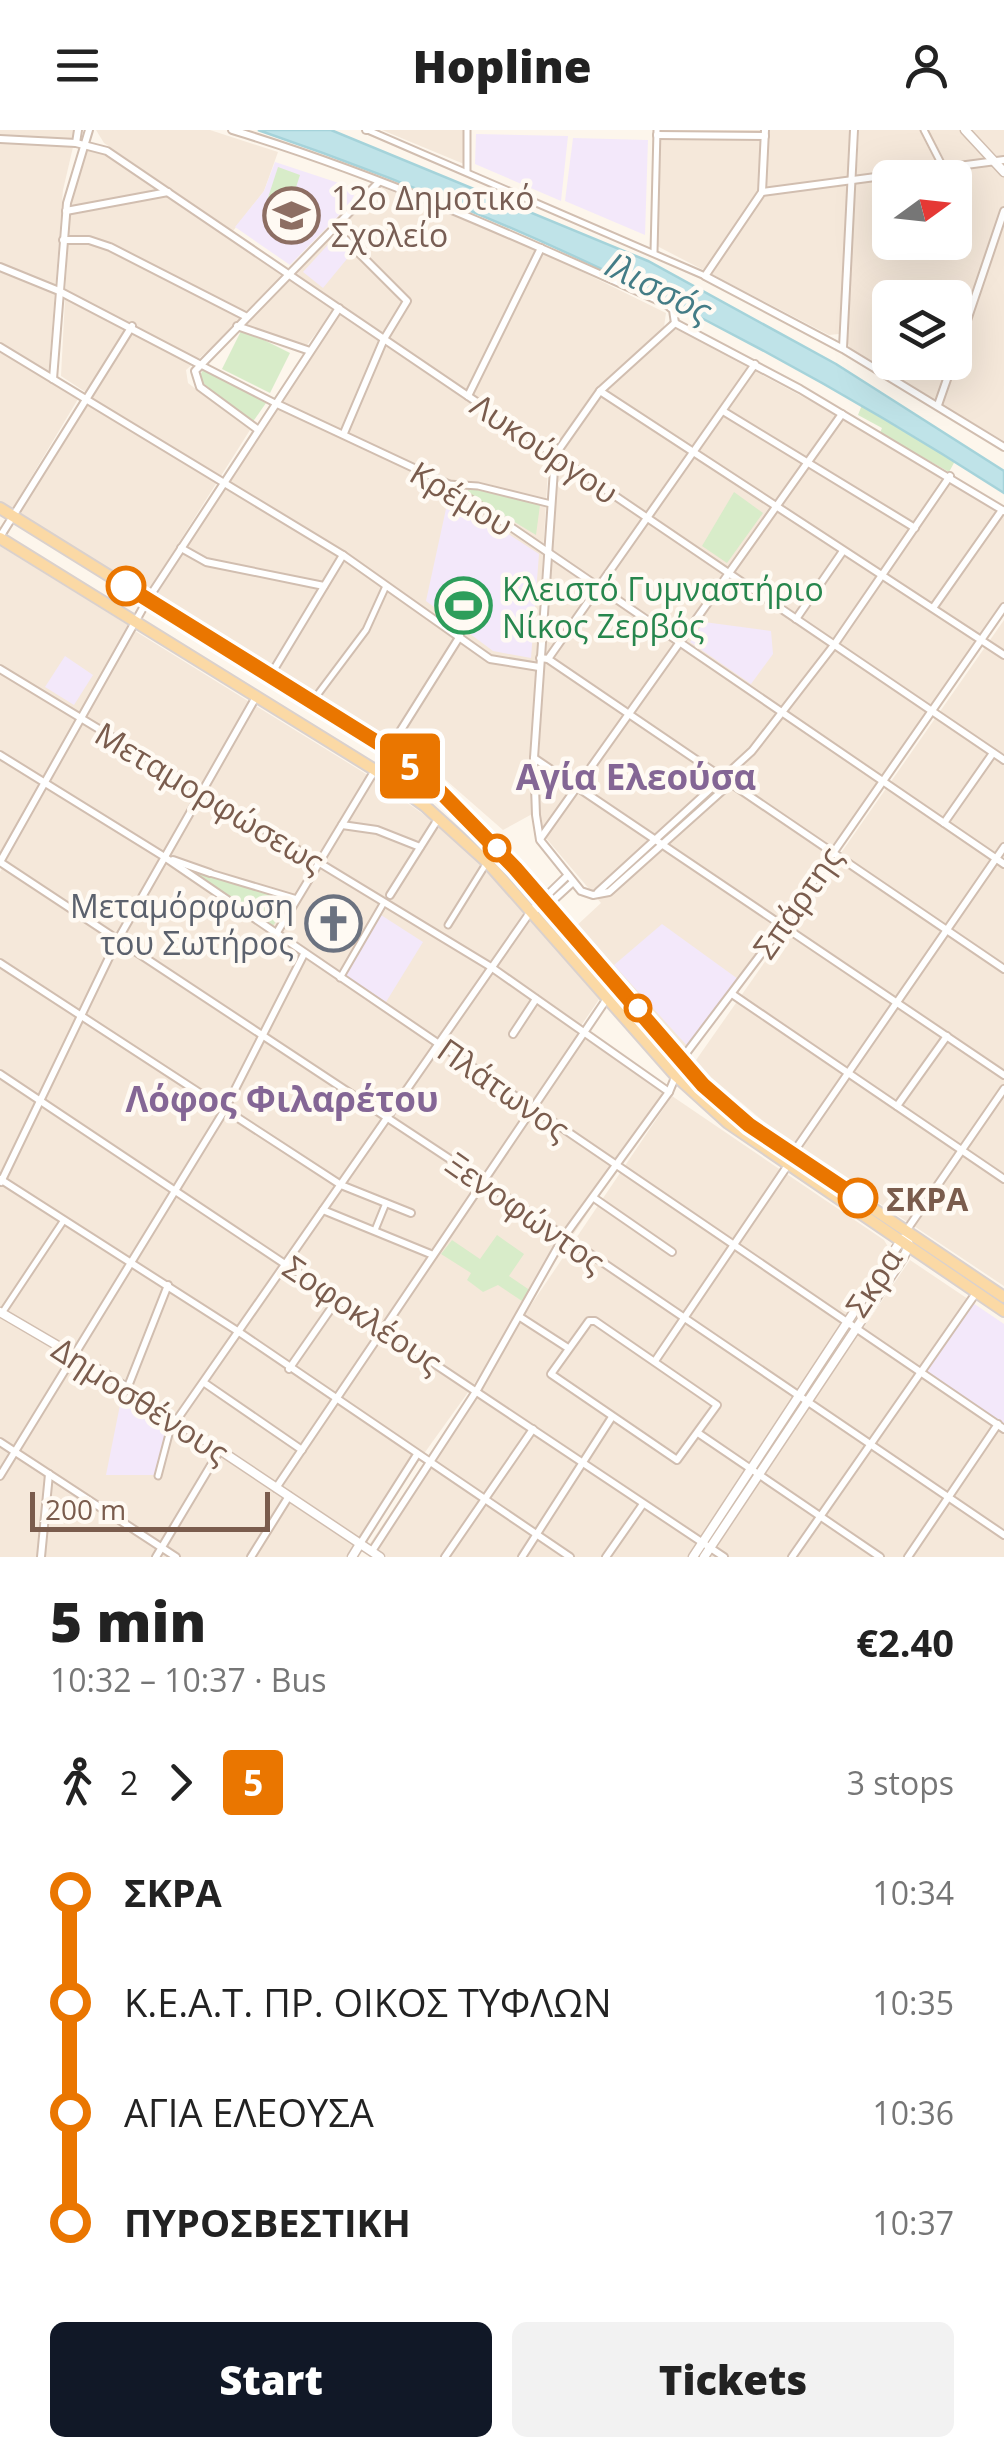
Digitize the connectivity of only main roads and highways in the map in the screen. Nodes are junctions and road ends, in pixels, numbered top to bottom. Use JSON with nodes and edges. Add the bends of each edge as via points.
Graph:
{"nodes":[{"id":1,"x":0,"y":508,"type":"edge"},
{"id":2,"x":0,"y":538,"type":"edge"},
{"id":3,"x":790,"y":1160,"type":"junction"},
{"id":4,"x":906,"y":1239,"type":"junction"},
{"id":5,"x":1004,"y":1296,"type":"edge"},
{"id":6,"x":1004,"y":1311,"type":"edge"}],
"edges":[{"from":1,"to":3,"type":"main road","via":[[388,750],[473,822],[682,1061]]},
{"from":2,"to":3,"type":"main road","via":[[375,770],[439,818],[487,862],[675,1075],[728,1123]]},
{"from":3,"to":4,"type":"main road"},
{"from":4,"to":5,"type":"main road"},
{"from":4,"to":6,"type":"main road"}]}
